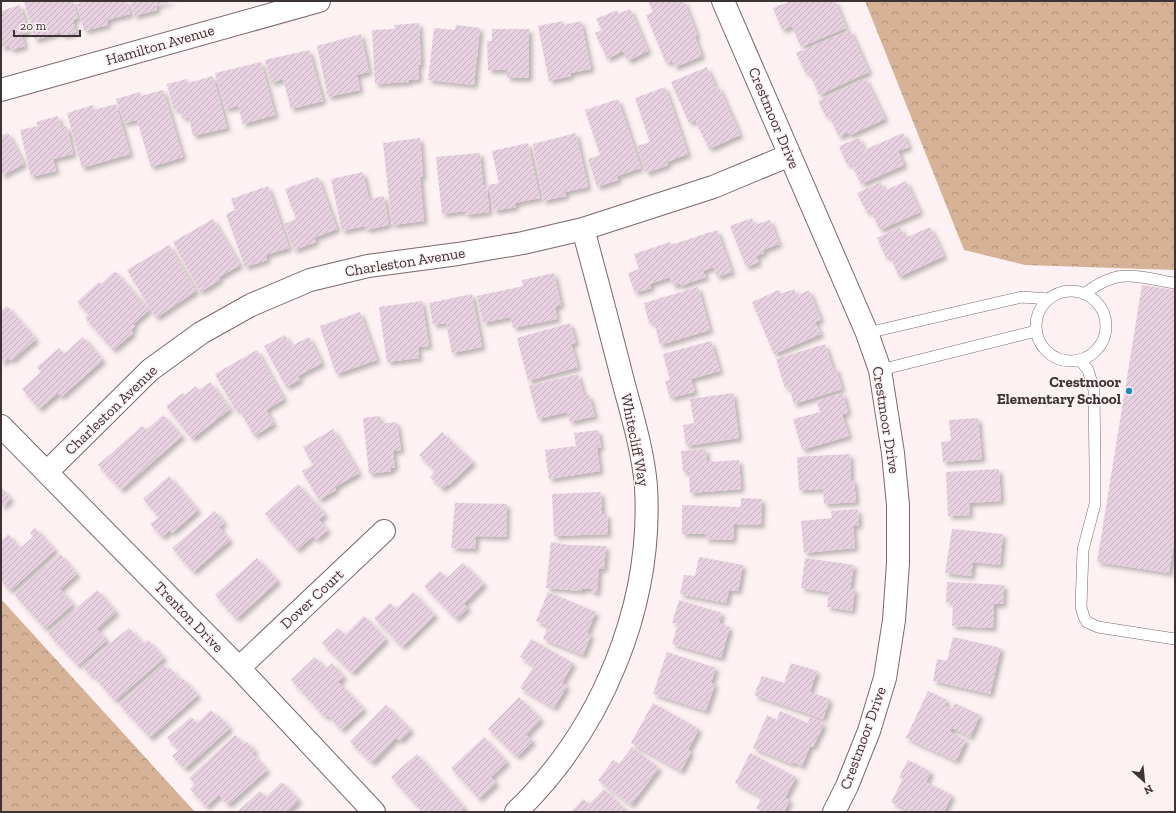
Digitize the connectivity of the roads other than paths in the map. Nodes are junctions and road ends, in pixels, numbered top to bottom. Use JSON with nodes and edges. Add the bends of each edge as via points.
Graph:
{"nodes":[{"id":1,"x":319,"y":1,"type":"edge"},
{"id":2,"x":723,"y":1,"type":"edge"},
{"id":3,"x":1,"y":90,"type":"edge"},
{"id":4,"x":790,"y":155,"type":"junction"},
{"id":5,"x":583,"y":229,"type":"junction"},
{"id":6,"x":1175,"y":284,"type":"edge"},
{"id":7,"x":1084,"y":294,"type":"junction"},
{"id":8,"x":1049,"y":299,"type":"junction"},
{"id":9,"x":1036,"y":330,"type":"junction"},
{"id":10,"x":867,"y":333,"type":"junction"},
{"id":11,"x":1080,"y":360,"type":"junction"},
{"id":12,"x":880,"y":370,"type":"junction"},
{"id":13,"x":1,"y":426,"type":"edge"},
{"id":14,"x":47,"y":472,"type":"junction"},
{"id":15,"x":384,"y":531,"type":"dead end"},
{"id":16,"x":1175,"y":639,"type":"edge"},
{"id":17,"x":239,"y":668,"type":"junction"},
{"id":18,"x":374,"y":812,"type":"edge"},
{"id":19,"x":516,"y":812,"type":"edge"},
{"id":20,"x":834,"y":812,"type":"edge"}],
"edges":[{"from":1,"to":3,"type":"street","name":"Hamilton Avenue"},
{"from":2,"to":4,"type":"street","name":"Crestmoor Drive"},
{"from":4,"to":5,"type":"street","name":"Charleston Avenue","via":[[713,187]]},
{"from":4,"to":10,"type":"street","name":"Crestmoor Drive"},
{"from":5,"to":14,"type":"street","name":"Charleston Avenue","via":[[465,253],[368,266],[310,280],[251,305],[202,333],[150,370]]},
{"from":5,"to":19,"type":"street","name":"Whitecliff Way","via":[[637,435],[646,485],[646,542],[636,599],[621,651],[598,704],[566,756]]},
{"from":6,"to":7,"type":"lane","via":[[1118,277]]},
{"from":7,"to":8,"type":"lane","via":[[1066,292]]},
{"from":7,"to":11,"type":"lane","via":[[1101,308],[1106,329],[1098,348],[1090,356]]},
{"from":8,"to":9,"type":"lane","via":[[1039,313]]},
{"from":8,"to":10,"type":"lane","via":[[1022,297]]},
{"from":9,"to":11,"type":"lane","via":[[1040,342],[1051,355],[1062,360]]},
{"from":9,"to":12,"type":"lane"},
{"from":10,"to":12,"type":"street","name":"Crestmoor Drive"},
{"from":11,"to":16,"type":"lane","via":[[1088,370],[1094,390],[1095,504],[1083,550],[1082,612],[1087,622],[1098,627]]},
{"from":12,"to":20,"type":"street","name":"Crestmoor Drive","via":[[898,505],[898,563],[894,620],[884,678],[869,731]]},
{"from":13,"to":14,"type":"street","name":"Trenton Drive"},
{"from":14,"to":17,"type":"street","name":"Trenton Drive"},
{"from":15,"to":17,"type":"street","name":"Dover Court"},
{"from":17,"to":18,"type":"street","name":"Trenton Drive"}]}
